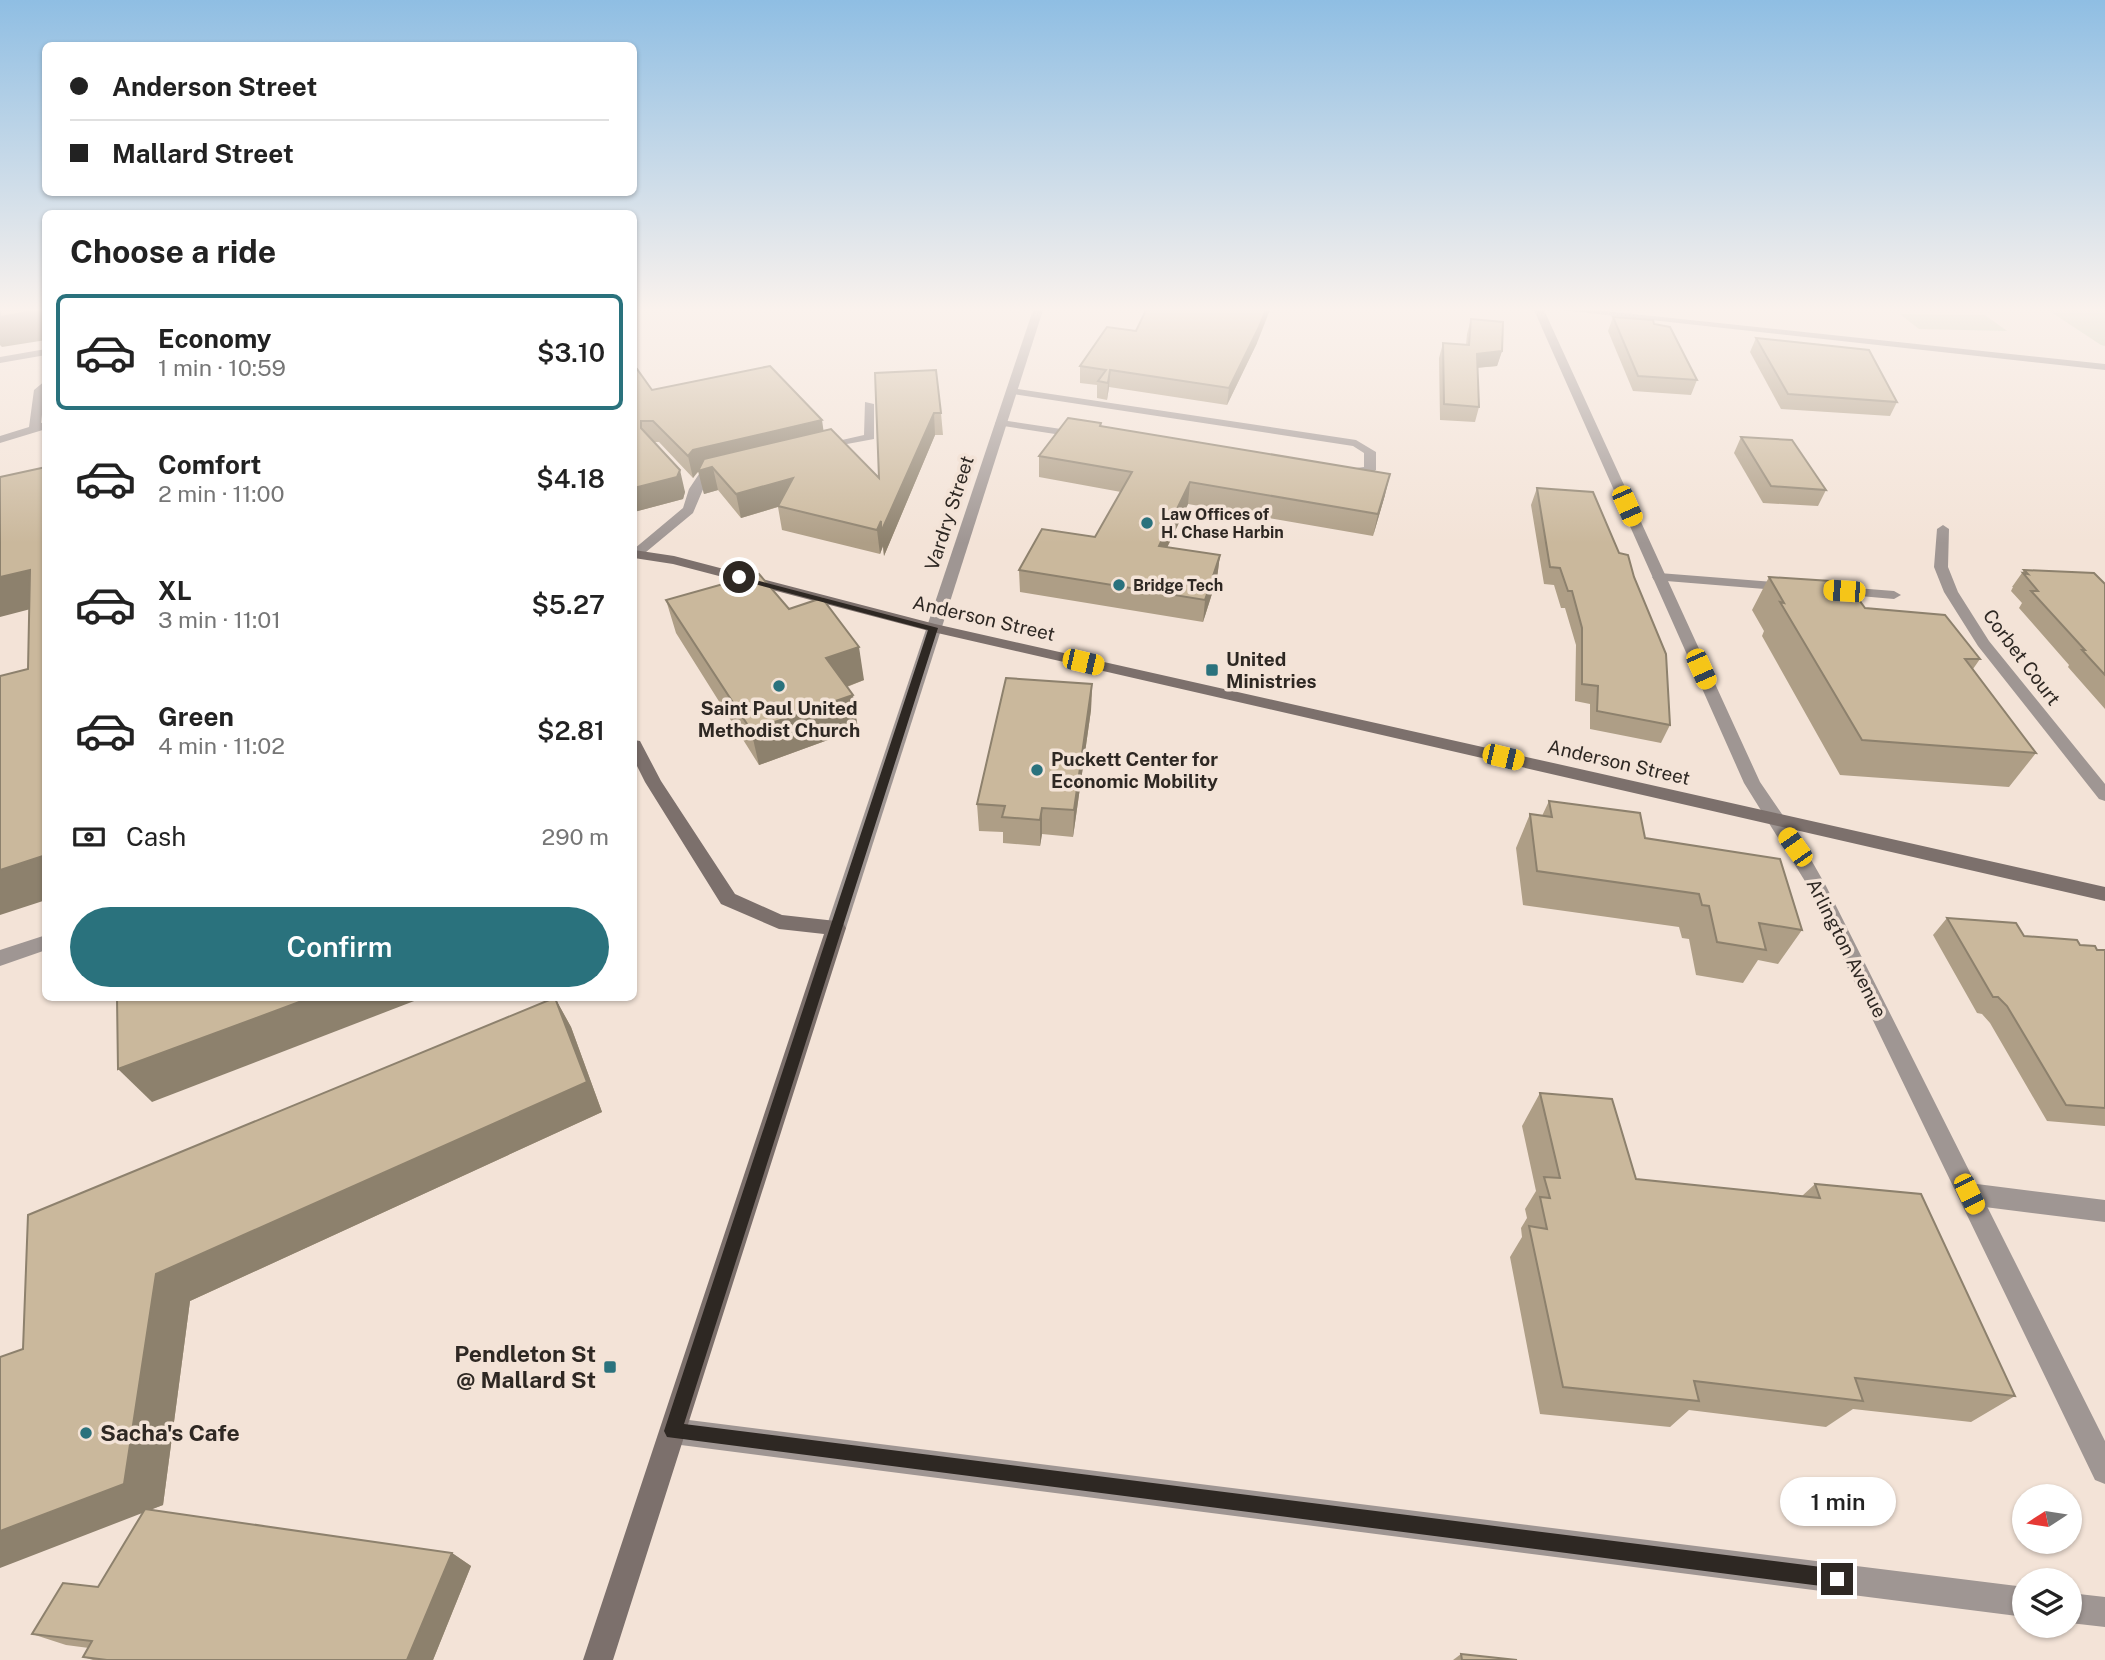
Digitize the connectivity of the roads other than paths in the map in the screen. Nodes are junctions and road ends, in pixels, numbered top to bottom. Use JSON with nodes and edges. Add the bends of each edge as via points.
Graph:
{"nodes":[{"id":1,"x":42,"y":387,"type":"edge"},
{"id":2,"x":1012,"y":387,"type":"edge"},
{"id":3,"x":1574,"y":387,"type":"edge"},
{"id":4,"x":1011,"y":391,"type":"junction"},
{"id":5,"x":869,"y":404,"type":"dead end"},
{"id":6,"x":1001,"y":422,"type":"junction"},
{"id":7,"x":40,"y":426,"type":"edge"},
{"id":8,"x":1100,"y":437,"type":"edge"},
{"id":9,"x":0,"y":440,"type":"edge"},
{"id":10,"x":817,"y":449,"type":"edge"},
{"id":11,"x":739,"y":467,"type":"edge"},
{"id":12,"x":1335,"y":472,"type":"edge"},
{"id":13,"x":1943,"y":529,"type":"dead end"},
{"id":14,"x":637,"y":552,"type":"edge"},
{"id":15,"x":637,"y":554,"type":"edge"},
{"id":16,"x":1659,"y":577,"type":"junction"},
{"id":17,"x":1894,"y":595,"type":"dead end"},
{"id":18,"x":933,"y":628,"type":"junction"},
{"id":19,"x":637,"y":751,"type":"edge"},
{"id":20,"x":2105,"y":795,"type":"edge"},
{"id":21,"x":1775,"y":818,"type":"junction"},
{"id":22,"x":2105,"y":894,"type":"edge"},
{"id":23,"x":836,"y":928,"type":"junction"},
{"id":24,"x":42,"y":943,"type":"edge"},
{"id":25,"x":0,"y":958,"type":"edge"},
{"id":26,"x":1969,"y":1194,"type":"junction"},
{"id":27,"x":2105,"y":1211,"type":"edge"},
{"id":28,"x":673,"y":1431,"type":"junction"},
{"id":29,"x":2105,"y":1470,"type":"edge"},
{"id":30,"x":2012,"y":1600,"type":"edge"},
{"id":31,"x":2082,"y":1609,"type":"edge"},
{"id":32,"x":2105,"y":1612,"type":"edge"},
{"id":33,"x":598,"y":1660,"type":"edge"}],
"edges":[{"from":1,"to":7,"type":"street"},
{"from":2,"to":4,"type":"street","name":"Vardry Street"},
{"from":3,"to":16,"type":"street","name":"Arlington Avenue"},
{"from":4,"to":6,"type":"street","name":"Vardry Street"},
{"from":4,"to":12,"type":"street","via":[[1356,443],[1370,452],[1370,470]]},
{"from":5,"to":10,"type":"street","via":[[870,437]]},
{"from":6,"to":8,"type":"street"},
{"from":6,"to":18,"type":"street","name":"Vardry Street"},
{"from":7,"to":9,"type":"street"},
{"from":11,"to":14,"type":"street","via":[[703,477],[690,487],[689,510]]},
{"from":13,"to":20,"type":"street","name":"Corbet Court","via":[[1941,567],[1951,592],[1983,643]]},
{"from":15,"to":18,"type":"main road","name":"Anderson Street","via":[[674,560]]},
{"from":16,"to":17,"type":"street"},
{"from":16,"to":21,"type":"street","name":"Arlington Avenue","via":[[1752,783]]},
{"from":18,"to":21,"type":"main road","name":"Anderson Street"},
{"from":18,"to":23,"type":"street","name":"Vardry Street"},
{"from":19,"to":23,"type":"main road","via":[[728,899],[779,922]]},
{"from":21,"to":22,"type":"main road","name":"Anderson Street"},
{"from":21,"to":26,"type":"street","name":"Arlington Avenue","via":[[1817,886]]},
{"from":23,"to":28,"type":"main road"},
{"from":24,"to":25,"type":"street"},
{"from":26,"to":27,"type":"street"},
{"from":26,"to":29,"type":"street","name":"Arlington Avenue"},
{"from":28,"to":30,"type":"street"},
{"from":28,"to":33,"type":"main road"},
{"from":31,"to":32,"type":"street"}]}
